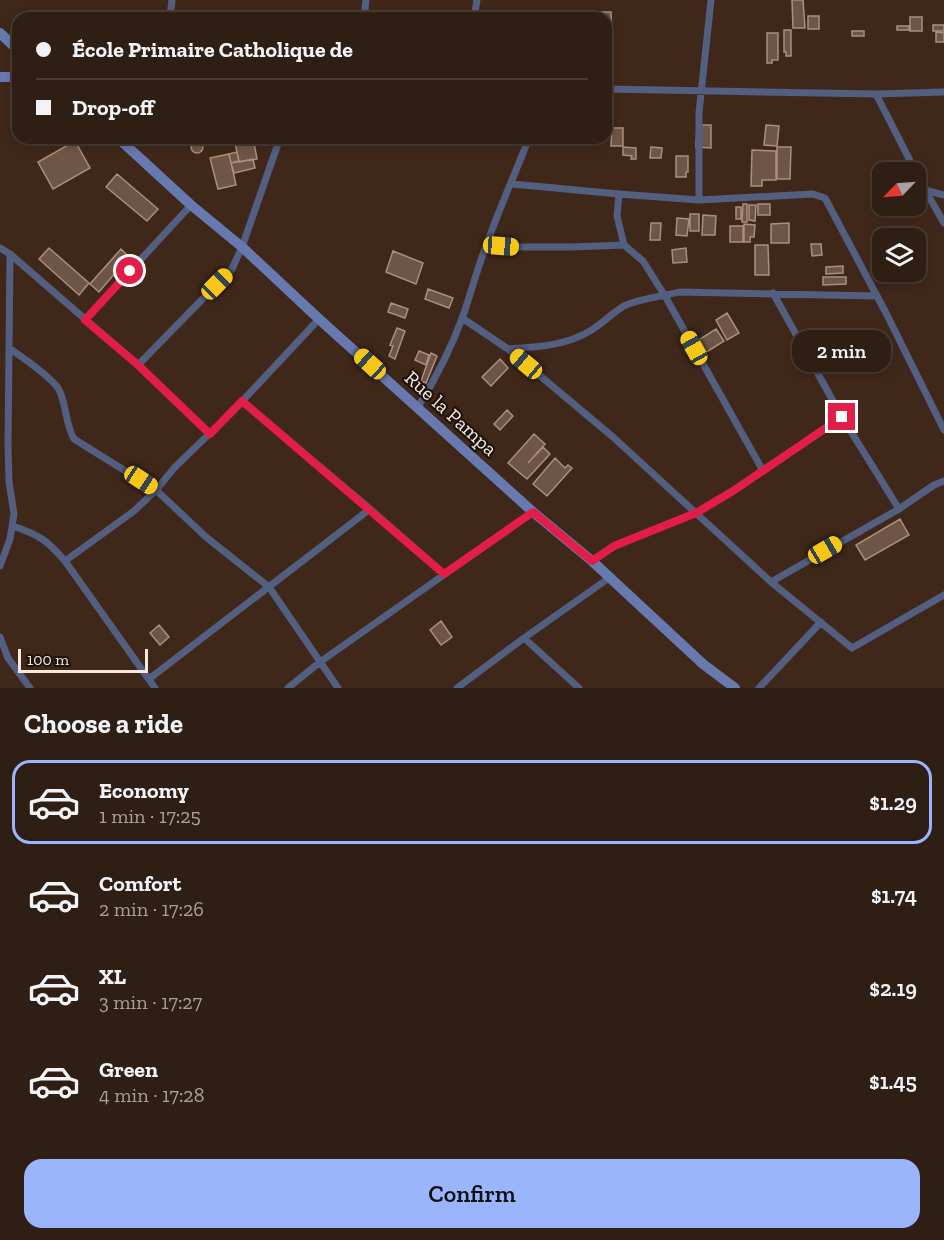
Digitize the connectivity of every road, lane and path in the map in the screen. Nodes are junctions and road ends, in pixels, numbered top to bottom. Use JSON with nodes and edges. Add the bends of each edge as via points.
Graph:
{"nodes":[{"id":1,"x":711,"y":0,"type":"edge"},
{"id":2,"x":0,"y":33,"type":"edge"},
{"id":3,"x":12,"y":44,"type":"edge"},
{"id":4,"x":612,"y":89,"type":"edge"},
{"id":5,"x":701,"y":90,"type":"junction"},
{"id":6,"x":944,"y":92,"type":"edge"},
{"id":7,"x":876,"y":94,"type":"junction"},
{"id":8,"x":125,"y":144,"type":"edge"},
{"id":9,"x":278,"y":144,"type":"edge"},
{"id":10,"x":527,"y":144,"type":"edge"},
{"id":11,"x":911,"y":162,"type":"edge"},
{"id":12,"x":512,"y":184,"type":"junction"},
{"id":13,"x":926,"y":190,"type":"edge"},
{"id":14,"x":926,"y":192,"type":"edge"},
{"id":15,"x":619,"y":194,"type":"junction"},
{"id":16,"x":944,"y":195,"type":"edge"},
{"id":17,"x":699,"y":200,"type":"junction"},
{"id":18,"x":191,"y":205,"type":"junction"},
{"id":19,"x":944,"y":223,"type":"edge"},
{"id":20,"x":624,"y":245,"type":"junction"},
{"id":21,"x":242,"y":247,"type":"junction"},
{"id":22,"x":485,"y":247,"type":"junction"},
{"id":23,"x":0,"y":248,"type":"edge"},
{"id":24,"x":10,"y":254,"type":"junction"},
{"id":25,"x":773,"y":293,"type":"junction"},
{"id":26,"x":665,"y":296,"type":"junction"},
{"id":27,"x":876,"y":296,"type":"junction"},
{"id":28,"x":462,"y":318,"type":"junction"},
{"id":29,"x":319,"y":319,"type":"junction"},
{"id":30,"x":85,"y":320,"type":"junction"},
{"id":31,"x":9,"y":348,"type":"junction"},
{"id":32,"x":508,"y":349,"type":"junction"},
{"id":33,"x":138,"y":365,"type":"junction"},
{"id":34,"x":242,"y":401,"type":"junction"},
{"id":35,"x":418,"y":407,"type":"junction"},
{"id":36,"x":940,"y":416,"type":"edge"},
{"id":37,"x":842,"y":417,"type":"junction"},
{"id":38,"x":944,"y":430,"type":"edge"},
{"id":39,"x":210,"y":434,"type":"junction"},
{"id":40,"x":762,"y":470,"type":"junction"},
{"id":41,"x":0,"y":481,"type":"edge"},
{"id":42,"x":944,"y":481,"type":"edge"},
{"id":43,"x":9,"y":482,"type":"junction"},
{"id":44,"x":156,"y":490,"type":"junction"},
{"id":45,"x":370,"y":509,"type":"junction"},
{"id":46,"x":898,"y":509,"type":"junction"},
{"id":47,"x":533,"y":512,"type":"junction"},
{"id":48,"x":696,"y":513,"type":"junction"},
{"id":49,"x":13,"y":526,"type":"junction"},
{"id":50,"x":65,"y":561,"type":"junction"},
{"id":51,"x":592,"y":561,"type":"junction"},
{"id":52,"x":0,"y":566,"type":"edge"},
{"id":53,"x":444,"y":574,"type":"junction"},
{"id":54,"x":609,"y":578,"type":"junction"},
{"id":55,"x":771,"y":582,"type":"junction"},
{"id":56,"x":269,"y":587,"type":"junction"},
{"id":57,"x":944,"y":595,"type":"edge"},
{"id":58,"x":821,"y":622,"type":"junction"},
{"id":59,"x":524,"y":638,"type":"junction"},
{"id":60,"x":1,"y":642,"type":"edge"},
{"id":61,"x":320,"y":662,"type":"junction"},
{"id":62,"x":149,"y":679,"type":"junction"},
{"id":63,"x":30,"y":688,"type":"edge"},
{"id":64,"x":155,"y":688,"type":"edge"},
{"id":65,"x":288,"y":688,"type":"edge"},
{"id":66,"x":338,"y":688,"type":"edge"},
{"id":67,"x":457,"y":688,"type":"edge"},
{"id":68,"x":579,"y":688,"type":"edge"},
{"id":69,"x":735,"y":688,"type":"edge"},
{"id":70,"x":759,"y":688,"type":"edge"}],
"edges":[{"from":1,"to":5,"type":"street"},
{"from":2,"to":3,"type":"street"},
{"from":4,"to":5,"type":"street"},
{"from":5,"to":7,"type":"street"},
{"from":5,"to":17,"type":"street"},
{"from":6,"to":7,"type":"street"},
{"from":7,"to":11,"type":"street"},
{"from":8,"to":18,"type":"street","name":"Rue la Pampa"},
{"from":9,"to":21,"type":"street"},
{"from":10,"to":12,"type":"street"},
{"from":12,"to":15,"type":"street"},
{"from":12,"to":22,"type":"street"},
{"from":13,"to":16,"type":"street"},
{"from":14,"to":19,"type":"street"},
{"from":15,"to":17,"type":"street"},
{"from":15,"to":20,"type":"street","via":[[617,216]]},
{"from":17,"to":27,"type":"street","via":[[813,194],[825,198]]},
{"from":18,"to":21,"type":"street","name":"Rue la Pampa"},
{"from":18,"to":30,"type":"street"},
{"from":20,"to":22,"type":"street"},
{"from":20,"to":26,"type":"street","via":[[643,261]]},
{"from":21,"to":29,"type":"street","name":"Rue la Pampa"},
{"from":21,"to":33,"type":"street","via":[[232,269]]},
{"from":22,"to":28,"type":"street"},
{"from":23,"to":24,"type":"street"},
{"from":24,"to":30,"type":"street"},
{"from":24,"to":31,"type":"street"},
{"from":25,"to":26,"type":"street","via":[[679,292]]},
{"from":25,"to":27,"type":"street"},
{"from":25,"to":37,"type":"street"},
{"from":26,"to":32,"type":"street","via":[[625,306],[574,340]]},
{"from":26,"to":40,"type":"street"},
{"from":27,"to":36,"type":"street"},
{"from":28,"to":32,"type":"street"},
{"from":28,"to":35,"type":"street","via":[[439,372]]},
{"from":29,"to":34,"type":"street"},
{"from":29,"to":35,"type":"street","name":"Rue la Pampa"},
{"from":30,"to":33,"type":"street"},
{"from":31,"to":43,"type":"street"},
{"from":31,"to":44,"type":"street","via":[[59,389],[74,439]]},
{"from":32,"to":48,"type":"street"},
{"from":33,"to":39,"type":"street"},
{"from":34,"to":39,"type":"street"},
{"from":34,"to":45,"type":"street"},
{"from":35,"to":47,"type":"street","name":"Rue la Pampa"},
{"from":36,"to":38,"type":"street"},
{"from":37,"to":40,"type":"street"},
{"from":37,"to":46,"type":"street"},
{"from":39,"to":44,"type":"street"},
{"from":40,"to":48,"type":"street"},
{"from":41,"to":43,"type":"street"},
{"from":42,"to":46,"type":"street"},
{"from":43,"to":49,"type":"street"},
{"from":44,"to":50,"type":"street","via":[[134,511]]},
{"from":44,"to":56,"type":"street","via":[[206,537]]},
{"from":45,"to":53,"type":"street"},
{"from":45,"to":56,"type":"street"},
{"from":46,"to":55,"type":"street"},
{"from":47,"to":51,"type":"street","name":"Rue la Pampa"},
{"from":47,"to":53,"type":"street"},
{"from":48,"to":51,"type":"street","via":[[614,546]]},
{"from":48,"to":55,"type":"street"},
{"from":49,"to":50,"type":"street","via":[[50,543]]},
{"from":49,"to":52,"type":"street"},
{"from":50,"to":62,"type":"street"},
{"from":51,"to":54,"type":"street","name":"Rue la Pampa"},
{"from":53,"to":61,"type":"street"},
{"from":54,"to":59,"type":"street"},
{"from":54,"to":69,"type":"street","name":"Rue la Pampa"},
{"from":55,"to":58,"type":"street"},
{"from":56,"to":61,"type":"street"},
{"from":56,"to":62,"type":"street"},
{"from":57,"to":58,"type":"street","via":[[852,648]]},
{"from":58,"to":70,"type":"street"},
{"from":59,"to":67,"type":"street"},
{"from":59,"to":68,"type":"street"},
{"from":60,"to":63,"type":"street"},
{"from":61,"to":65,"type":"street"},
{"from":61,"to":66,"type":"street"},
{"from":62,"to":64,"type":"street"}]}
